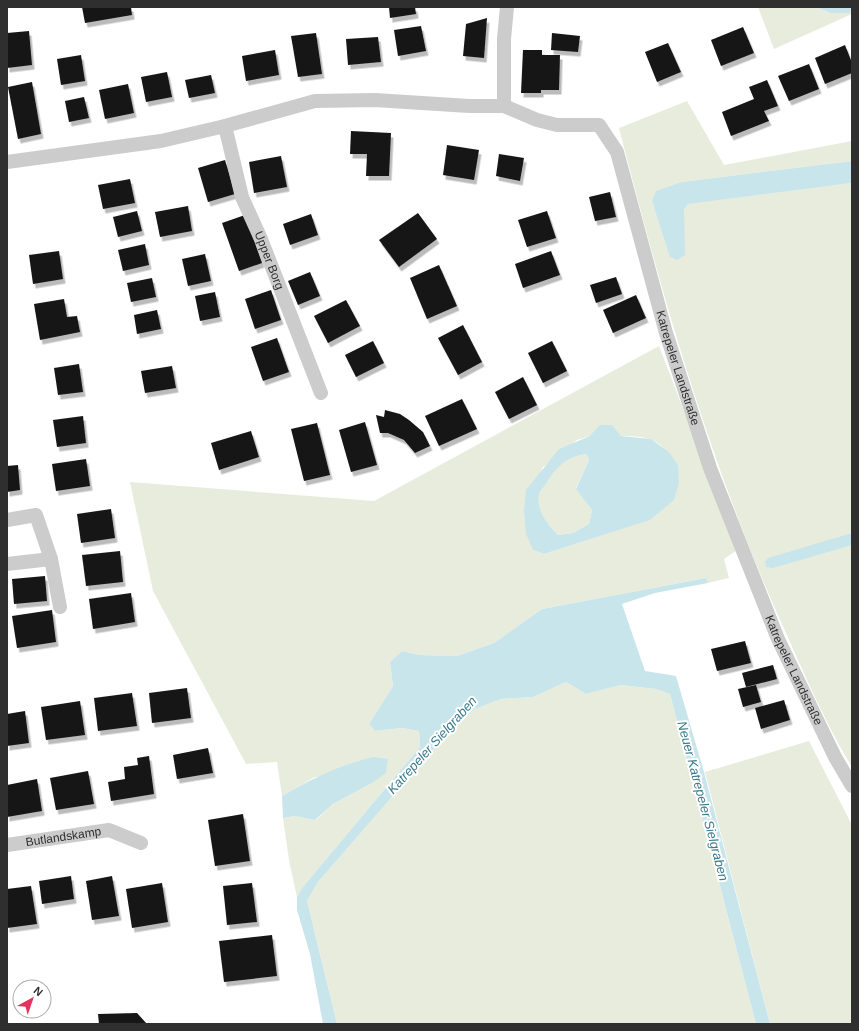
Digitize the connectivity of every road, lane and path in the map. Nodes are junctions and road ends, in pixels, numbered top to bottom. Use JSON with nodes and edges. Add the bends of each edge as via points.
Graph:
{"nodes":[{"id":1,"x":507,"y":7,"type":"edge"},
{"id":2,"x":504,"y":106,"type":"junction"},
{"id":3,"x":225,"y":126,"type":"junction"},
{"id":4,"x":7,"y":162,"type":"edge"},
{"id":5,"x":321,"y":393,"type":"dead end"},
{"id":6,"x":7,"y":520,"type":"edge"},
{"id":7,"x":51,"y":559,"type":"junction"},
{"id":8,"x":7,"y":564,"type":"edge"},
{"id":9,"x":60,"y":607,"type":"dead end"},
{"id":10,"x":852,"y":786,"type":"edge"},
{"id":11,"x":141,"y":843,"type":"dead end"},
{"id":12,"x":7,"y":845,"type":"edge"}],
"edges":[{"from":1,"to":2,"type":"street","via":[[504,39]]},
{"from":2,"to":3,"type":"street","via":[[375,100],[315,101]]},
{"from":2,"to":10,"type":"street","name":"Katrepeler Landstraße","via":[[537,120],[557,125],[599,125],[617,152],[666,333],[710,468],[778,639],[835,757]]},
{"from":3,"to":4,"type":"street","via":[[161,141]]},
{"from":3,"to":5,"type":"street","name":"Upper Borg","via":[[242,196]]},
{"from":6,"to":7,"type":"street","via":[[36,515]]},
{"from":7,"to":8,"type":"street"},
{"from":7,"to":9,"type":"street"},
{"from":11,"to":12,"type":"street","name":"Butlandskamp","via":[[109,830]]}]}
